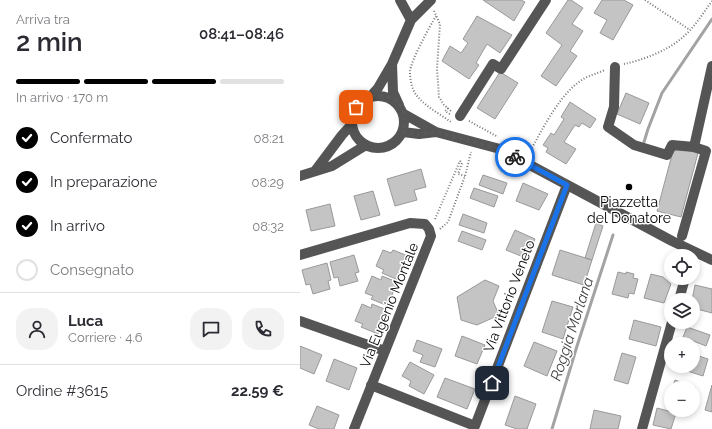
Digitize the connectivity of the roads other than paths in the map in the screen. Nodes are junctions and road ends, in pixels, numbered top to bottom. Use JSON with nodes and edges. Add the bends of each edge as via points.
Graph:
{"nodes":[{"id":1,"x":400,"y":0,"type":"edge"},
{"id":2,"x":431,"y":0,"type":"edge"},
{"id":3,"x":546,"y":0,"type":"edge"},
{"id":4,"x":412,"y":20,"type":"junction"},
{"id":5,"x":392,"y":64,"type":"junction"},
{"id":6,"x":712,"y":66,"type":"edge"},
{"id":7,"x":615,"y":67,"type":"dead end"},
{"id":8,"x":370,"y":97,"type":"junction"},
{"id":9,"x":402,"y":110,"type":"junction"},
{"id":10,"x":457,"y":120,"type":"road end"},
{"id":11,"x":352,"y":124,"type":"junction"},
{"id":12,"x":403,"y":132,"type":"junction"},
{"id":13,"x":436,"y":132,"type":"junction"},
{"id":14,"x":366,"y":145,"type":"junction"},
{"id":15,"x":694,"y":147,"type":"junction"},
{"id":16,"x":315,"y":171,"type":"junction"},
{"id":17,"x":300,"y":176,"type":"edge"},
{"id":18,"x":567,"y":185,"type":"junction"},
{"id":19,"x":682,"y":236,"type":"dead end"},
{"id":20,"x":683,"y":249,"type":"edge"},
{"id":21,"x":300,"y":255,"type":"edge"},
{"id":22,"x":700,"y":256,"type":"edge"},
{"id":23,"x":712,"y":260,"type":"edge"},
{"id":24,"x":300,"y":321,"type":"edge"},
{"id":25,"x":670,"y":329,"type":"edge"},
{"id":26,"x":385,"y":351,"type":"junction"},
{"id":27,"x":371,"y":385,"type":"junction"},
{"id":28,"x":354,"y":429,"type":"edge"},
{"id":29,"x":642,"y":429,"type":"edge"}],
"edges":[{"from":1,"to":4,"type":"street"},
{"from":2,"to":4,"type":"street"},
{"from":3,"to":10,"type":"street","via":[[502,69],[493,64]]},
{"from":4,"to":5,"type":"street"},
{"from":5,"to":8,"type":"street"},
{"from":5,"to":9,"type":"street","via":[[393,92]]},
{"from":6,"to":15,"type":"street"},
{"from":7,"to":15,"type":"street","via":[[614,107],[608,127],[634,144],[667,155],[672,145]]},
{"from":8,"to":9,"type":"street","via":[[386,96]]},
{"from":8,"to":11,"type":"street","via":[[356,107]]},
{"from":9,"to":12,"type":"street"},
{"from":9,"to":13,"type":"street"},
{"from":11,"to":14,"type":"street","via":[[356,136]]},
{"from":11,"to":16,"type":"street"},
{"from":12,"to":13,"type":"street"},
{"from":12,"to":14,"type":"street","via":[[394,144],[387,147],[373,148]]},
{"from":13,"to":18,"type":"street","via":[[500,149]]},
{"from":14,"to":16,"type":"street","via":[[332,166]]},
{"from":15,"to":19,"type":"street","via":[[706,151]]},
{"from":16,"to":17,"type":"street"},
{"from":18,"to":20,"type":"street"},
{"from":18,"to":27,"type":"street","name":"Via Vittorio Veneto","via":[[475,426]]},
{"from":21,"to":26,"type":"street","name":"Via Eugenio Montale","via":[[410,223],[425,224],[431,236]]},
{"from":22,"to":23,"type":"street"},
{"from":24,"to":26,"type":"street"},
{"from":25,"to":29,"type":"street"},
{"from":26,"to":27,"type":"street","name":"Via Eugenio Montale"},
{"from":27,"to":28,"type":"street","name":"Via Eugenio Montale"}]}
